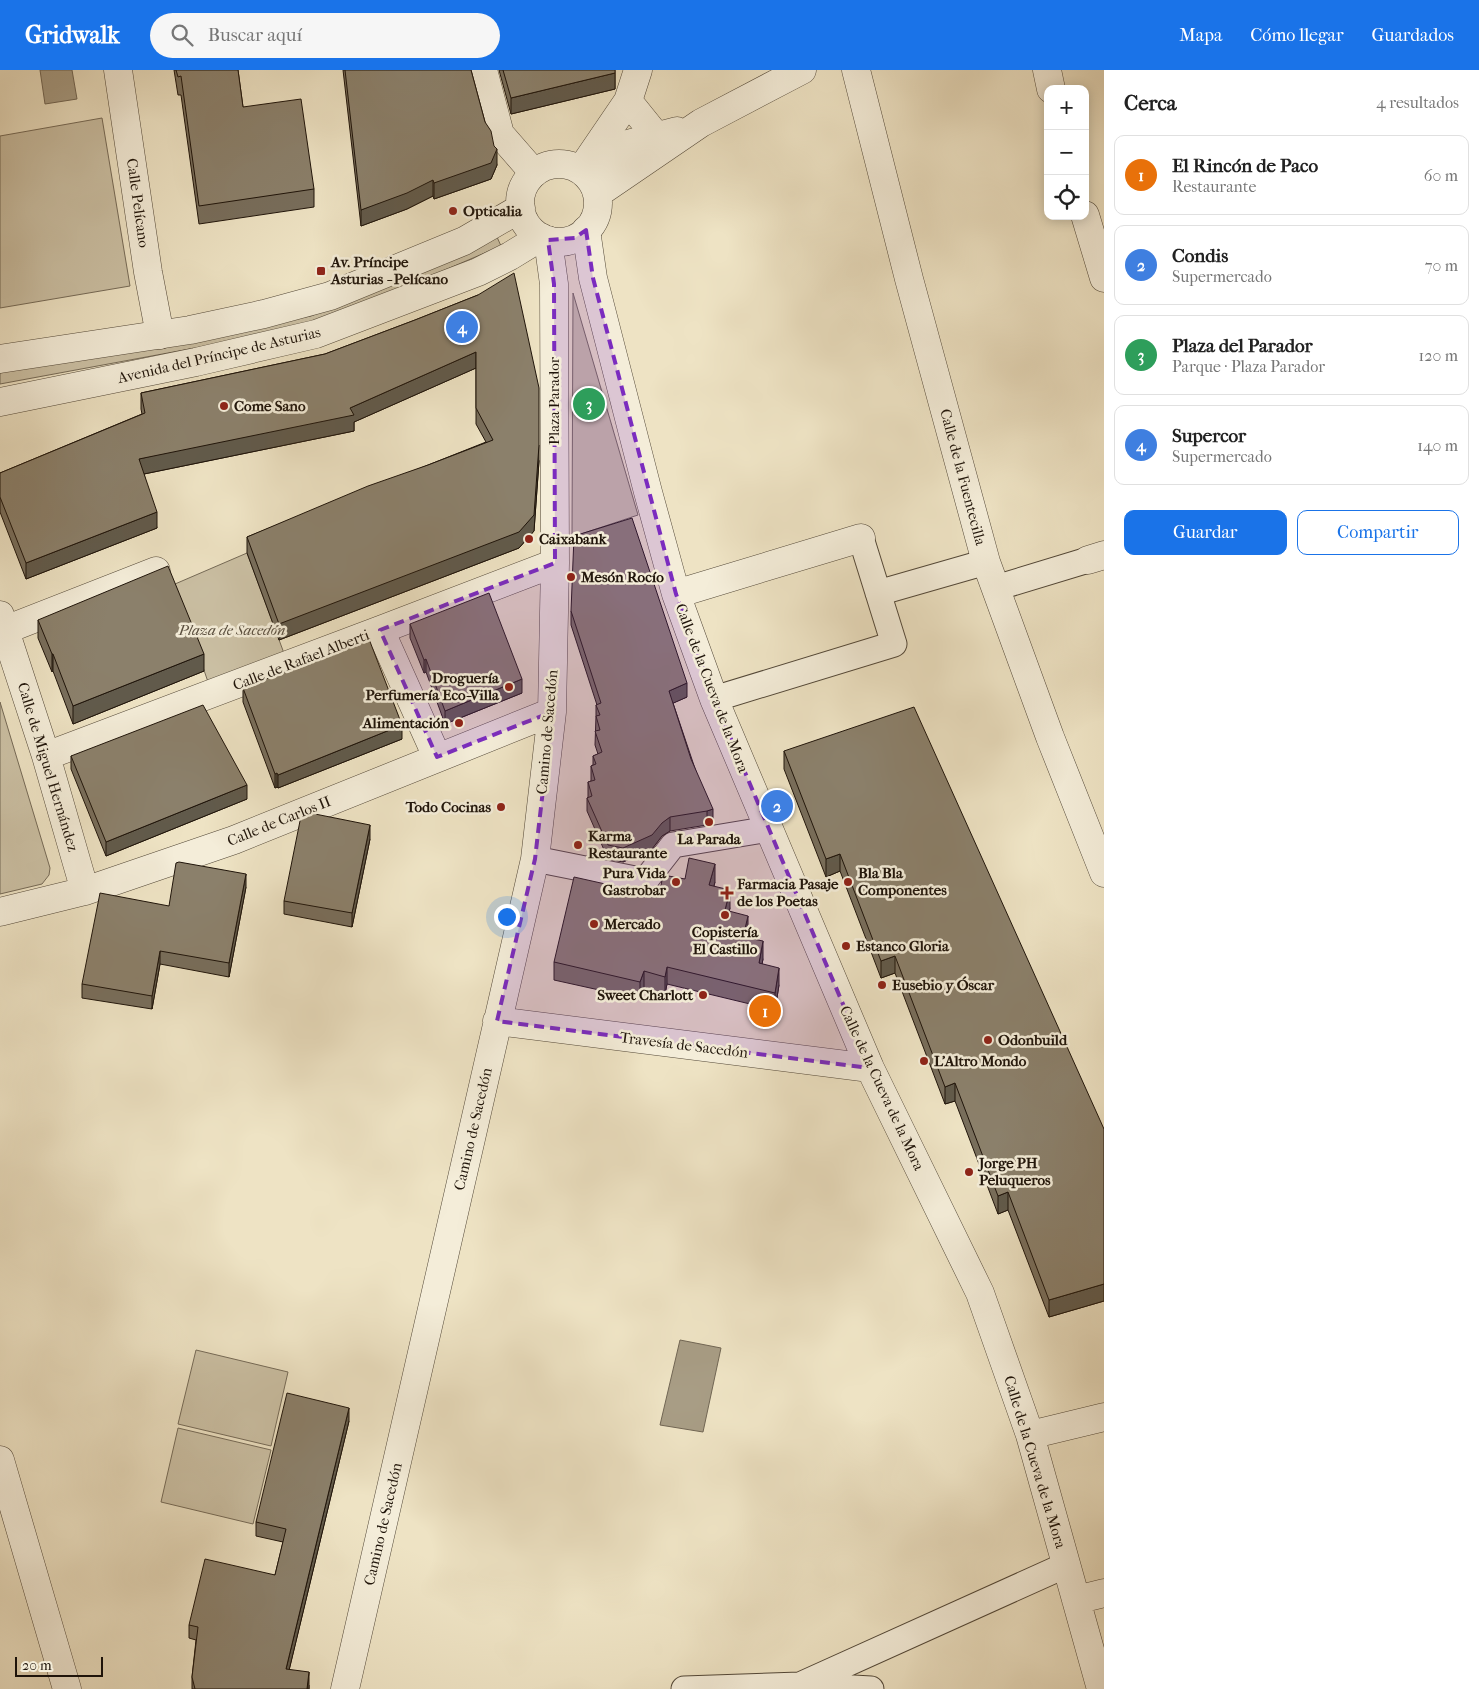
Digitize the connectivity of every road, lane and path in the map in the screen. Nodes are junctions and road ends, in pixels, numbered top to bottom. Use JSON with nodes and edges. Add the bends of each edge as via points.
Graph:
{"nodes":[{"id":1,"x":118,"y":70,"type":"edge"},
{"id":2,"x":483,"y":70,"type":"edge"},
{"id":3,"x":638,"y":70,"type":"edge"},
{"id":4,"x":802,"y":70,"type":"edge"},
{"id":5,"x":856,"y":70,"type":"edge"},
{"id":6,"x":1047,"y":70,"type":"edge"},
{"id":7,"x":1050,"y":85,"type":"edge"},
{"id":8,"x":628,"y":101,"type":"junction"},
{"id":9,"x":701,"y":123,"type":"junction"},
{"id":10,"x":657,"y":137,"type":"junction"},
{"id":11,"x":534,"y":173,"type":"junction"},
{"id":12,"x":587,"y":179,"type":"junction"},
{"id":13,"x":521,"y":208,"type":"junction"},
{"id":14,"x":1086,"y":220,"type":"edge"},
{"id":15,"x":586,"y":230,"type":"junction"},
{"id":16,"x":545,"y":239,"type":"junction"},
{"id":17,"x":1104,"y":278,"type":"edge"},
{"id":18,"x":160,"y":335,"type":"junction"},
{"id":19,"x":0,"y":359,"type":"edge"},
{"id":20,"x":0,"y":402,"type":"edge"},
{"id":21,"x":861,"y":538,"type":"joint"},
{"id":22,"x":1096,"y":557,"type":"edge"},
{"id":23,"x":986,"y":562,"type":"junction"},
{"id":24,"x":555,"y":563,"type":"junction"},
{"id":25,"x":156,"y":571,"type":"edge"},
{"id":26,"x":996,"y":588,"type":"junction"},
{"id":27,"x":878,"y":593,"type":"junction"},
{"id":28,"x":676,"y":594,"type":"junction"},
{"id":29,"x":2,"y":622,"type":"edge"},
{"id":30,"x":380,"y":630,"type":"junction"},
{"id":31,"x":714,"y":699,"type":"junction"},
{"id":32,"x":552,"y":712,"type":"junction"},
{"id":33,"x":46,"y":756,"type":"junction"},
{"id":34,"x":437,"y":757,"type":"junction"},
{"id":35,"x":769,"y":829,"type":"junction"},
{"id":36,"x":535,"y":859,"type":"junction"},
{"id":37,"x":1104,"y":873,"type":"edge"},
{"id":38,"x":85,"y":890,"type":"junction"},
{"id":39,"x":0,"y":912,"type":"edge"},
{"id":40,"x":498,"y":1021,"type":"junction"},
{"id":41,"x":870,"y":1068,"type":"junction"},
{"id":42,"x":1104,"y":1417,"type":"edge"},
{"id":43,"x":1030,"y":1436,"type":"junction"},
{"id":44,"x":2,"y":1471,"type":"edge"},
{"id":45,"x":1066,"y":1564,"type":"junction"},
{"id":46,"x":1104,"y":1593,"type":"edge"},
{"id":47,"x":1076,"y":1600,"type":"junction"},
{"id":48,"x":800,"y":1685,"type":"junction"},
{"id":49,"x":68,"y":1689,"type":"edge"},
{"id":50,"x":345,"y":1689,"type":"edge"},
{"id":51,"x":684,"y":1689,"type":"edge"},
{"id":52,"x":871,"y":1689,"type":"edge"},
{"id":53,"x":1101,"y":1689,"type":"edge"}],
"edges":[{"from":1,"to":18,"type":"street","name":"Calle Pelícano"},
{"from":2,"to":11,"type":"street","via":[[500,134]]},
{"from":3,"to":8,"type":"street"},
{"from":4,"to":9,"type":"street"},
{"from":5,"to":23,"type":"street","name":"Calle de la Fuentecilla"},
{"from":6,"to":7,"type":"street"},
{"from":8,"to":10,"type":"street"},
{"from":8,"to":12,"type":"street"},
{"from":9,"to":10,"type":"street"},
{"from":9,"to":12,"type":"street"},
{"from":10,"to":12,"type":"street","via":[[620,146]]},
{"from":11,"to":12,"type":"street","via":[[550,165],[568,164]]},
{"from":11,"to":13,"type":"street","via":[[525,183]]},
{"from":12,"to":15,"type":"street","via":[[598,207]]},
{"from":13,"to":16,"type":"street","via":[[531,230]]},
{"from":13,"to":18,"type":"street","name":"Avenida del Príncipe de Asturias","via":[[464,241],[330,296],[264,314]]},
{"from":14,"to":17,"type":"street"},
{"from":15,"to":16,"type":"street","via":[[575,238],[562,241]]},
{"from":15,"to":28,"type":"street","name":"Calle de la Cueva de la Mora","via":[[593,278]]},
{"from":16,"to":20,"type":"street","name":"Avenida del Príncipe de Asturias","via":[[478,272],[316,334]]},
{"from":16,"to":24,"type":"street","name":"Plaza Parador","via":[[554,284]]},
{"from":18,"to":19,"type":"street","name":"Avenida del Príncipe de Asturias"},
{"from":21,"to":27,"type":"street"},
{"from":21,"to":28,"type":"street"},
{"from":22,"to":26,"type":"street"},
{"from":23,"to":26,"type":"street","name":"Calle de la Fuentecilla"},
{"from":23,"to":27,"type":"street"},
{"from":24,"to":30,"type":"street","name":"Calle de Rafael Alberti"},
{"from":24,"to":32,"type":"street","name":"Camino de Sacedón"},
{"from":25,"to":29,"type":"street"},
{"from":26,"to":37,"type":"street","name":"Calle de la Fuentecilla"},
{"from":27,"to":31,"type":"street","via":[[894,644]]},
{"from":28,"to":31,"type":"street","name":"Calle de la Cueva de la Mora"},
{"from":29,"to":33,"type":"street","name":"Calle de Miguel Hernández"},
{"from":30,"to":33,"type":"street","name":"Calle de Rafael Alberti"},
{"from":30,"to":34,"type":"street"},
{"from":31,"to":35,"type":"street","name":"Calle de la Cueva de la Mora"},
{"from":32,"to":34,"type":"street","name":"Calle de Carlos II"},
{"from":32,"to":36,"type":"street","name":"Camino de Sacedón"},
{"from":33,"to":38,"type":"street","name":"Calle de Miguel Hernández"},
{"from":34,"to":38,"type":"street","name":"Calle de Carlos II","via":[[234,840]]},
{"from":35,"to":36,"type":"street","via":[[673,845],[645,881]]},
{"from":35,"to":41,"type":"street","name":"Calle de la Cueva de la Mora"},
{"from":36,"to":40,"type":"street","name":"Camino de Sacedón"},
{"from":38,"to":39,"type":"street","name":"Calle de Carlos II"},
{"from":40,"to":41,"type":"street","name":"Travesía de Sacedón"},
{"from":40,"to":50,"type":"street","name":"Camino de Sacedón"},
{"from":41,"to":43,"type":"street","name":"Calle de la Cueva de la Mora","via":[[980,1293]]},
{"from":42,"to":43,"type":"street"},
{"from":43,"to":45,"type":"street","name":"Calle de la Cueva de la Mora"},
{"from":44,"to":49,"type":"street"},
{"from":45,"to":47,"type":"street","name":"Calle de la Cueva de la Mora"},
{"from":45,"to":48,"type":"street"},
{"from":46,"to":47,"type":"street"},
{"from":47,"to":53,"type":"street","name":"Calle de la Cueva de la Mora"},
{"from":48,"to":51,"type":"street"},
{"from":48,"to":52,"type":"street"}]}
